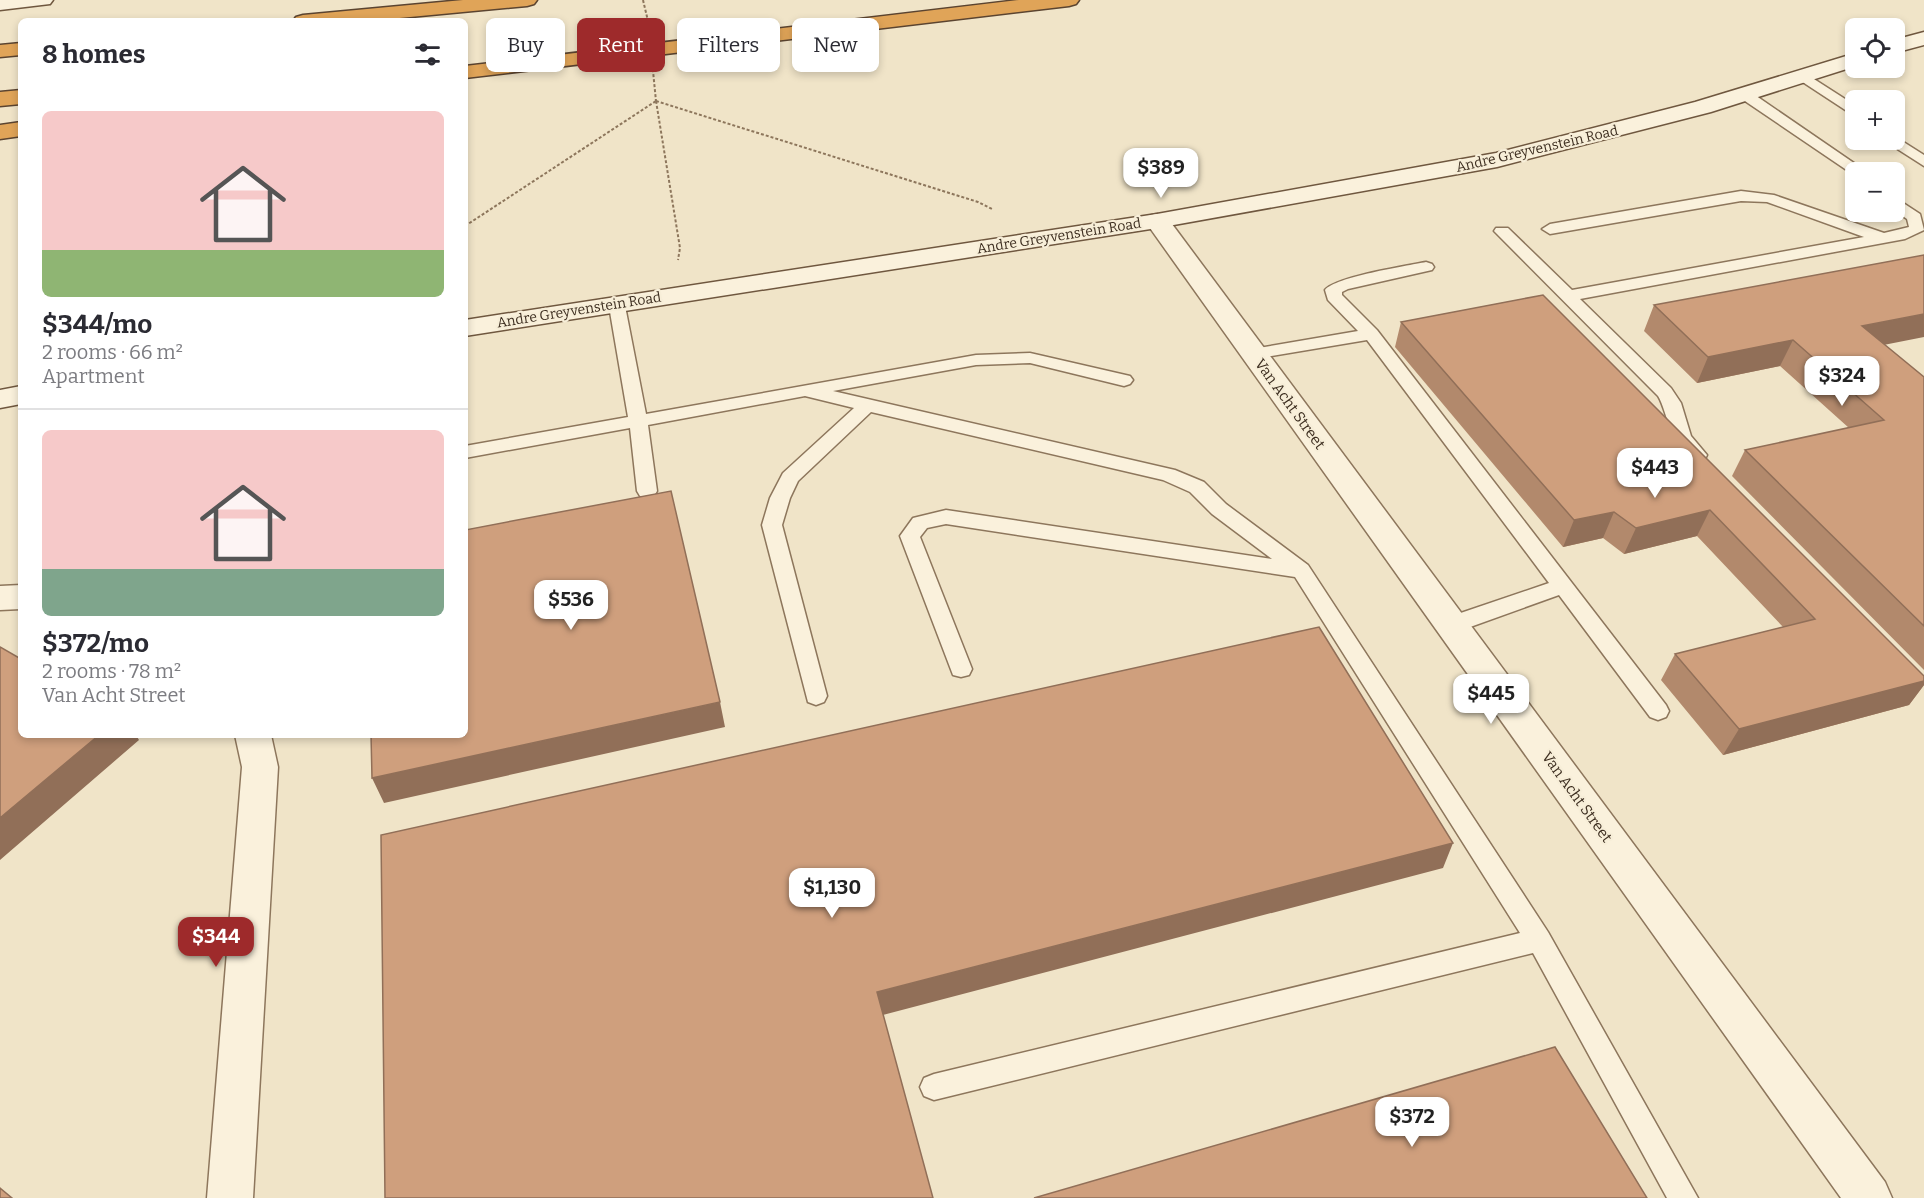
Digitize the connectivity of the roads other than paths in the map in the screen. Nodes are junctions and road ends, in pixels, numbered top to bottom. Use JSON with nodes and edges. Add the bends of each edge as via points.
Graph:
{"nodes":[{"id":1,"x":43,"y":0,"type":"edge"},
{"id":2,"x":527,"y":0,"type":"edge"},
{"id":3,"x":991,"y":0,"type":"edge"},
{"id":4,"x":1069,"y":0,"type":"edge"},
{"id":5,"x":0,"y":4,"type":"edge"},
{"id":6,"x":335,"y":18,"type":"edge"},
{"id":7,"x":1924,"y":38,"type":"edge"},
{"id":8,"x":1905,"y":44,"type":"edge"},
{"id":9,"x":18,"y":49,"type":"edge"},
{"id":10,"x":0,"y":51,"type":"edge"},
{"id":11,"x":468,"y":52,"type":"edge"},
{"id":12,"x":1845,"y":63,"type":"edge"},
{"id":13,"x":468,"y":72,"type":"edge"},
{"id":14,"x":1803,"y":76,"type":"junction"},
{"id":15,"x":1744,"y":94,"type":"junction"},
{"id":16,"x":18,"y":97,"type":"edge"},
{"id":17,"x":0,"y":99,"type":"edge"},
{"id":18,"x":1845,"y":105,"type":"edge"},
{"id":19,"x":18,"y":129,"type":"edge"},
{"id":20,"x":0,"y":132,"type":"edge"},
{"id":21,"x":1905,"y":149,"type":"edge"},
{"id":22,"x":1924,"y":162,"type":"edge"},
{"id":23,"x":1845,"y":163,"type":"edge"},
{"id":24,"x":1905,"y":210,"type":"edge"},
{"id":25,"x":1156,"y":221,"type":"junction"},
{"id":26,"x":1550,"y":229,"type":"dead end"},
{"id":27,"x":1502,"y":231,"type":"dead end"},
{"id":28,"x":1920,"y":231,"type":"edge"},
{"id":29,"x":1883,"y":238,"type":"junction"},
{"id":30,"x":1426,"y":267,"type":"dead end"},
{"id":31,"x":1568,"y":296,"type":"junction"},
{"id":32,"x":617,"y":306,"type":"junction"},
{"id":33,"x":468,"y":327,"type":"edge"},
{"id":34,"x":1371,"y":334,"type":"junction"},
{"id":35,"x":1253,"y":354,"type":"junction"},
{"id":36,"x":1124,"y":380,"type":"dead end"},
{"id":37,"x":802,"y":390,"type":"junction"},
{"id":38,"x":18,"y":396,"type":"edge"},
{"id":39,"x":0,"y":399,"type":"edge"},
{"id":40,"x":868,"y":405,"type":"junction"},
{"id":41,"x":638,"y":420,"type":"junction"},
{"id":42,"x":468,"y":451,"type":"edge"},
{"id":43,"x":1714,"y":471,"type":"edge"},
{"id":44,"x":647,"y":491,"type":"dead end"},
{"id":45,"x":1301,"y":570,"type":"junction"},
{"id":46,"x":1563,"y":586,"type":"junction"},
{"id":47,"x":18,"y":597,"type":"edge"},
{"id":48,"x":0,"y":598,"type":"edge"},
{"id":49,"x":1451,"y":625,"type":"junction"},
{"id":50,"x":961,"y":669,"type":"dead end"},
{"id":51,"x":816,"y":696,"type":"dead end"},
{"id":52,"x":1658,"y":711,"type":"dead end"},
{"id":53,"x":254,"y":738,"type":"edge"},
{"id":54,"x":1539,"y":940,"type":"junction"},
{"id":55,"x":933,"y":1087,"type":"dead end"},
{"id":56,"x":230,"y":1198,"type":"edge"},
{"id":57,"x":1683,"y":1198,"type":"edge"},
{"id":58,"x":1869,"y":1198,"type":"edge"}],
"edges":[{"from":1,"to":5,"type":"main road"},
{"from":2,"to":6,"type":"highway"},
{"from":3,"to":11,"type":"highway"},
{"from":4,"to":13,"type":"highway"},
{"from":7,"to":8,"type":"main road"},
{"from":9,"to":10,"type":"highway"},
{"from":12,"to":14,"type":"main road","name":"Andre Greyvenstein Road"},
{"from":14,"to":15,"type":"main road","name":"Andre Greyvenstein Road"},
{"from":14,"to":18,"type":"lane"},
{"from":15,"to":23,"type":"lane"},
{"from":15,"to":25,"type":"main road","name":"Andre Greyvenstein Road","via":[[1497,160]]},
{"from":16,"to":17,"type":"highway"},
{"from":19,"to":20,"type":"highway"},
{"from":21,"to":22,"type":"lane"},
{"from":24,"to":28,"type":"lane","via":[[1914,217]]},
{"from":25,"to":32,"type":"main road","name":"Andre Greyvenstein Road"},
{"from":25,"to":35,"type":"main road","name":"Van Acht Street"},
{"from":26,"to":29,"type":"lane","via":[[1741,196],[1769,198]]},
{"from":27,"to":31,"type":"lane"},
{"from":28,"to":29,"type":"lane"},
{"from":29,"to":31,"type":"lane"},
{"from":30,"to":34,"type":"lane","via":[[1333,290],[1334,296]]},
{"from":31,"to":43,"type":"lane","via":[[1665,392],[1682,438]]},
{"from":32,"to":33,"type":"main road","name":"Andre Greyvenstein Road"},
{"from":32,"to":41,"type":"lane"},
{"from":34,"to":35,"type":"lane"},
{"from":34,"to":46,"type":"lane"},
{"from":35,"to":49,"type":"main road","name":"Van Acht Street"},
{"from":36,"to":37,"type":"lane","via":[[1029,358],[1006,357]]},
{"from":37,"to":40,"type":"lane"},
{"from":37,"to":41,"type":"lane"},
{"from":38,"to":39,"type":"main road"},
{"from":40,"to":45,"type":"lane","via":[[1168,476],[1197,488]]},
{"from":40,"to":51,"type":"lane","via":[[790,478],[771,525]]},
{"from":41,"to":42,"type":"lane"},
{"from":41,"to":44,"type":"lane"},
{"from":45,"to":50,"type":"lane","via":[[946,517],[920,523],[910,536]]},
{"from":45,"to":54,"type":"lane"},
{"from":46,"to":49,"type":"lane"},
{"from":46,"to":52,"type":"lane"},
{"from":47,"to":48,"type":"main road"},
{"from":49,"to":58,"type":"main road","name":"Van Acht Street"},
{"from":53,"to":56,"type":"main road","via":[[260,767]]},
{"from":54,"to":55,"type":"lane"},
{"from":54,"to":57,"type":"lane"}]}
